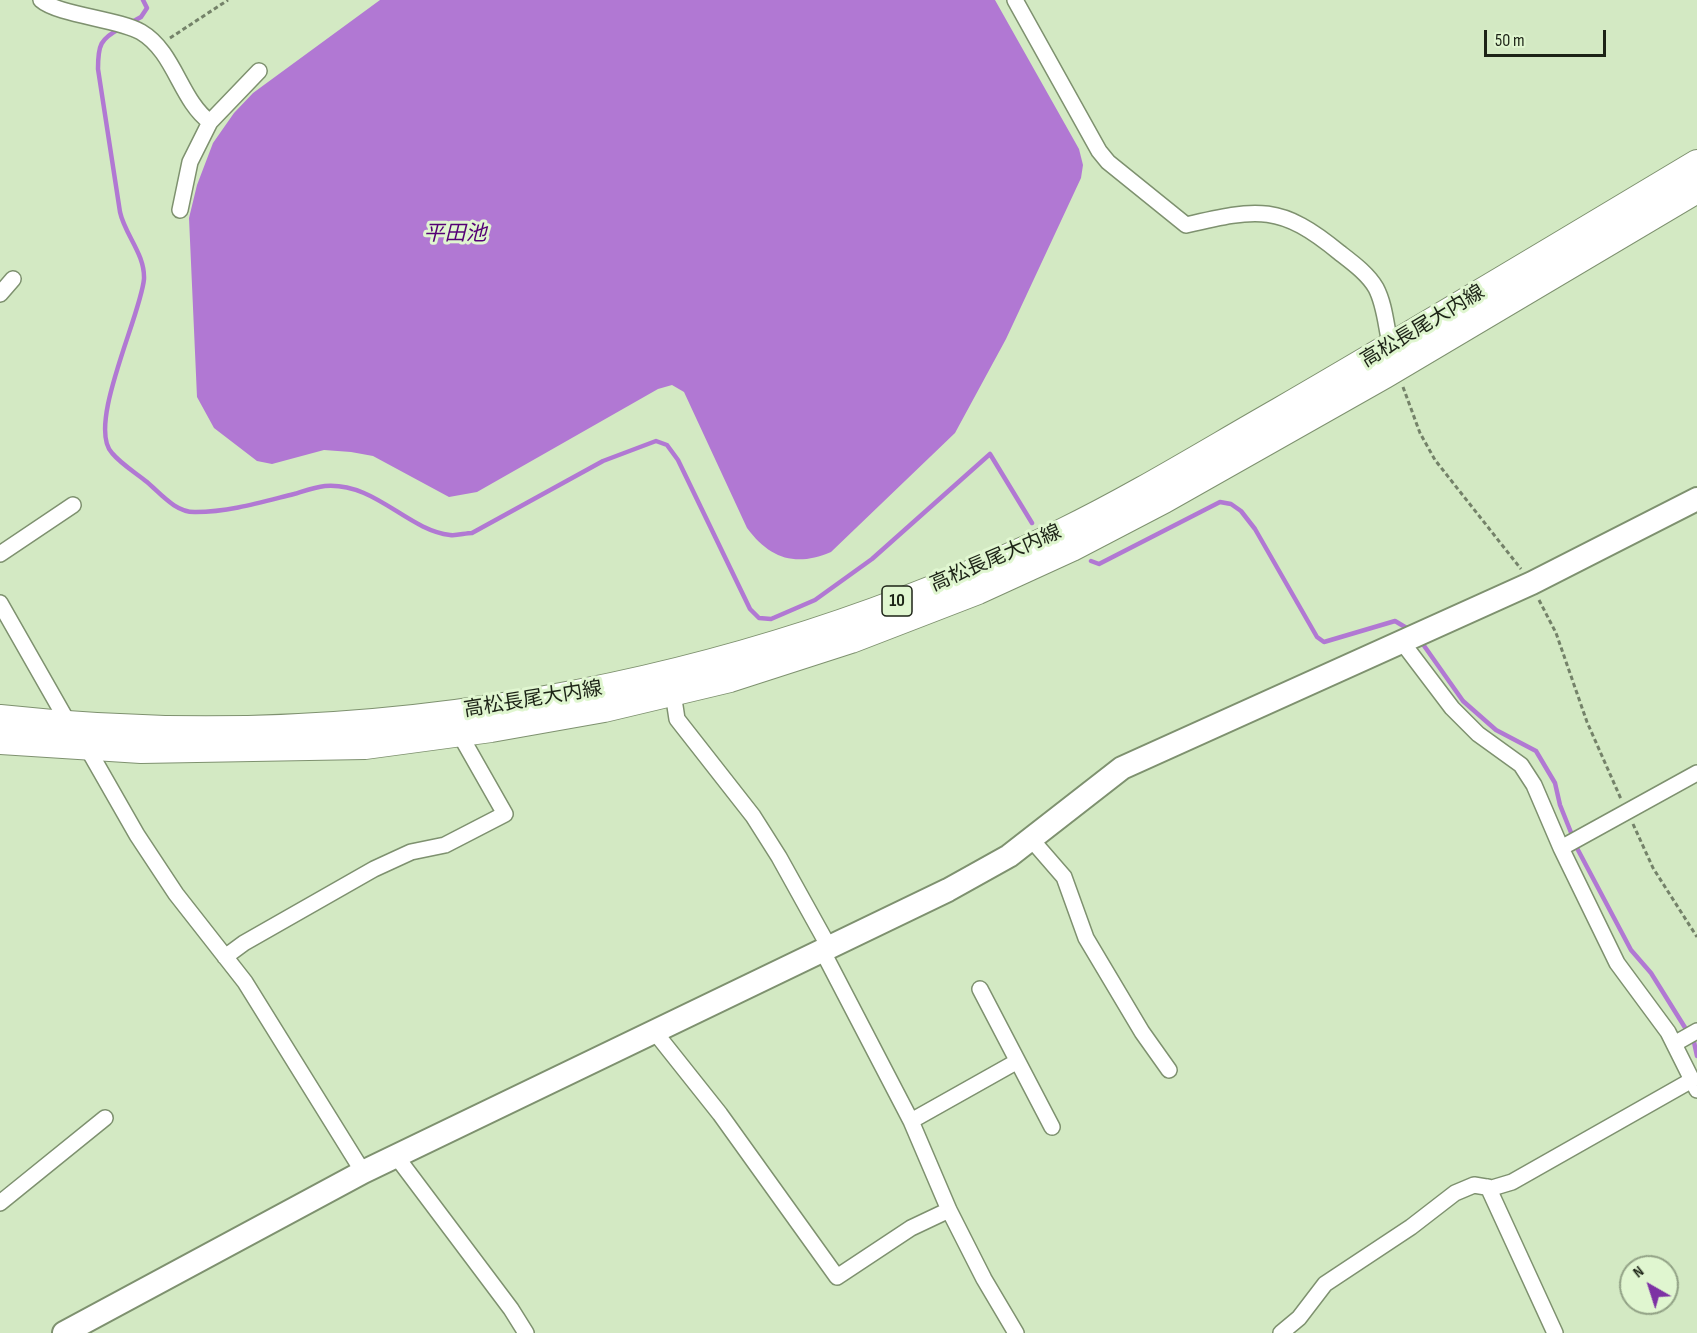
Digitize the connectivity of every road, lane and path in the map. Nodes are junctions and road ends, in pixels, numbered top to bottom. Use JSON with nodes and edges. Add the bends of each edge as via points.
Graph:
{"nodes":[{"id":1,"x":41,"y":0,"type":"edge"},
{"id":2,"x":228,"y":0,"type":"edge"},
{"id":3,"x":1015,"y":0,"type":"edge"},
{"id":4,"x":158,"y":46,"type":"junction"},
{"id":5,"x":259,"y":70,"type":"dead end"},
{"id":6,"x":210,"y":122,"type":"junction"},
{"id":7,"x":1697,"y":163,"type":"edge"},
{"id":8,"x":1697,"y":190,"type":"edge"},
{"id":9,"x":180,"y":210,"type":"dead end"},
{"id":10,"x":13,"y":279,"type":"dead end"},
{"id":11,"x":0,"y":294,"type":"edge"},
{"id":12,"x":1394,"y":359,"type":"junction"},
{"id":13,"x":1697,"y":499,"type":"edge"},
{"id":14,"x":73,"y":505,"type":"dead end"},
{"id":15,"x":0,"y":554,"type":"edge"},
{"id":16,"x":1532,"y":583,"type":"junction"},
{"id":17,"x":0,"y":603,"type":"edge"},
{"id":18,"x":1402,"y":642,"type":"junction"},
{"id":19,"x":673,"y":693,"type":"junction"},
{"id":20,"x":0,"y":718,"type":"edge"},
{"id":21,"x":70,"y":726,"type":"junction"},
{"id":22,"x":459,"y":733,"type":"junction"},
{"id":23,"x":0,"y":741,"type":"edge"},
{"id":24,"x":87,"y":747,"type":"junction"},
{"id":25,"x":1697,"y":773,"type":"edge"},
{"id":26,"x":1626,"y":808,"type":"dead end"},
{"id":27,"x":1631,"y":819,"type":"dead end"},
{"id":28,"x":1031,"y":839,"type":"junction"},
{"id":29,"x":1560,"y":848,"type":"junction"},
{"id":30,"x":1697,"y":937,"type":"edge"},
{"id":31,"x":826,"y":948,"type":"junction"},
{"id":32,"x":225,"y":957,"type":"junction"},
{"id":33,"x":980,"y":989,"type":"dead end"},
{"id":34,"x":654,"y":1030,"type":"junction"},
{"id":35,"x":1697,"y":1031,"type":"edge"},
{"id":36,"x":1674,"y":1044,"type":"junction"},
{"id":37,"x":1016,"y":1062,"type":"junction"},
{"id":38,"x":1168,"y":1070,"type":"dead end"},
{"id":39,"x":1694,"y":1085,"type":"edge"},
{"id":40,"x":105,"y":1118,"type":"dead end"},
{"id":41,"x":911,"y":1121,"type":"junction"},
{"id":42,"x":1052,"y":1126,"type":"dead end"},
{"id":43,"x":396,"y":1156,"type":"junction"},
{"id":44,"x":363,"y":1172,"type":"junction"},
{"id":45,"x":1488,"y":1187,"type":"junction"},
{"id":46,"x":0,"y":1203,"type":"edge"},
{"id":47,"x":949,"y":1210,"type":"junction"},
{"id":48,"x":64,"y":1333,"type":"edge"},
{"id":49,"x":526,"y":1333,"type":"edge"},
{"id":50,"x":1016,"y":1333,"type":"edge"},
{"id":51,"x":1281,"y":1333,"type":"edge"},
{"id":52,"x":1556,"y":1333,"type":"edge"}],
"edges":[{"from":1,"to":4,"type":"street","via":[[141,32]]},
{"from":2,"to":4,"type":"path"},
{"from":3,"to":12,"type":"street","via":[[1108,162],[1186,225],[1234,214],[1267,212],[1313,230],[1376,286]]},
{"from":4,"to":6,"type":"street","via":[[198,114]]},
{"from":5,"to":6,"type":"street"},
{"from":6,"to":9,"type":"street","via":[[190,162]]},
{"from":7,"to":12,"type":"main road","name":"高松長尾大内線","number":"10"},
{"from":8,"to":12,"type":"main road","name":"高松長尾大内線","number":"10"},
{"from":10,"to":11,"type":"street"},
{"from":12,"to":16,"type":"path","via":[[1420,433],[1435,460]]},
{"from":12,"to":19,"type":"main road","name":"高松長尾大内線","number":"10","via":[[1164,500],[1072,548],[978,591],[851,640],[730,680]]},
{"from":12,"to":21,"type":"main road","name":"高松長尾大内線","number":"10","via":[[1063,531],[843,621],[723,661],[600,690],[365,723],[196,730]]},
{"from":13,"to":16,"type":"street"},
{"from":14,"to":15,"type":"street"},
{"from":16,"to":18,"type":"street"},
{"from":16,"to":26,"type":"path"},
{"from":17,"to":21,"type":"street"},
{"from":18,"to":28,"type":"street","via":[[1122,768]]},
{"from":18,"to":29,"type":"street","via":[[1452,708],[1521,765],[1534,785]]},
{"from":19,"to":22,"type":"main road","name":"高松長尾大内線","number":"10","via":[[604,709]]},
{"from":19,"to":31,"type":"street","via":[[677,719],[753,816]]},
{"from":20,"to":21,"type":"main road","name":"高松長尾大内線","number":"10"},
{"from":21,"to":24,"type":"street"},
{"from":22,"to":24,"type":"main road","name":"高松長尾大内線","number":"10","via":[[353,746],[195,750]]},
{"from":22,"to":32,"type":"street","via":[[505,814],[445,845],[411,852],[374,869]]},
{"from":23,"to":24,"type":"main road","name":"高松長尾大内線","number":"10"},
{"from":24,"to":32,"type":"street","via":[[137,836]]},
{"from":25,"to":29,"type":"street"},
{"from":27,"to":30,"type":"path","via":[[1653,868]]},
{"from":28,"to":31,"type":"street","via":[[948,890]]},
{"from":28,"to":38,"type":"street","via":[[1064,877],[1086,938]]},
{"from":29,"to":36,"type":"street","via":[[1617,963]]},
{"from":31,"to":34,"type":"street"},
{"from":31,"to":41,"type":"street"},
{"from":32,"to":44,"type":"street","via":[[289,1048]]},
{"from":33,"to":37,"type":"street"},
{"from":34,"to":43,"type":"street"},
{"from":34,"to":47,"type":"street","via":[[837,1276],[911,1228]]},
{"from":35,"to":36,"type":"street"},
{"from":36,"to":39,"type":"street"},
{"from":37,"to":41,"type":"street"},
{"from":37,"to":42,"type":"street"},
{"from":39,"to":45,"type":"street","via":[[1512,1182]]},
{"from":40,"to":46,"type":"street"},
{"from":41,"to":47,"type":"street"},
{"from":43,"to":44,"type":"street"},
{"from":43,"to":49,"type":"street"},
{"from":44,"to":48,"type":"street"},
{"from":45,"to":51,"type":"street","via":[[1474,1185],[1455,1193],[1325,1284],[1299,1318]]},
{"from":45,"to":52,"type":"street"},
{"from":47,"to":50,"type":"street"}]}
